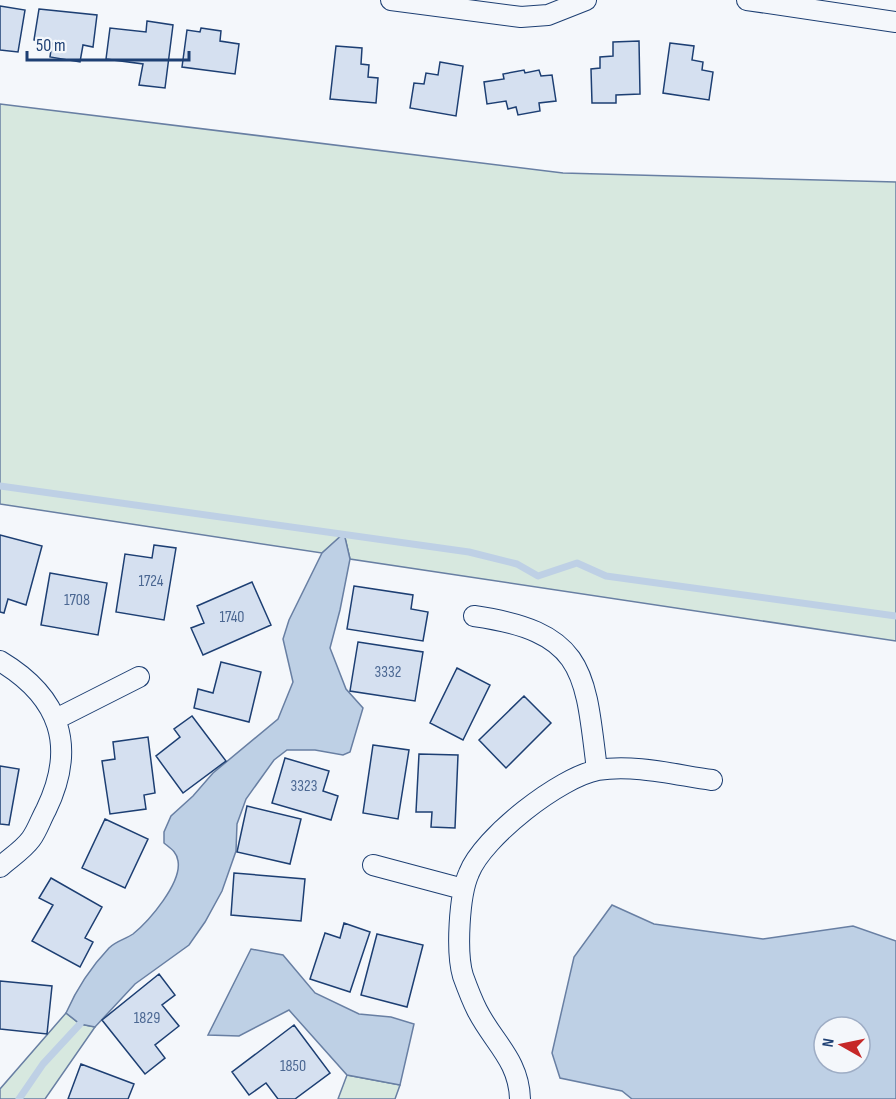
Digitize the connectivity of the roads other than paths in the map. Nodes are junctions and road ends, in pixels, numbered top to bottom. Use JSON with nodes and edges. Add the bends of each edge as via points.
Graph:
{"nodes":[{"id":1,"x":392,"y":0,"type":"edge"},
{"id":2,"x":586,"y":0,"type":"edge"},
{"id":3,"x":747,"y":0,"type":"edge"},
{"id":4,"x":896,"y":22,"type":"edge"},
{"id":5,"x":474,"y":616,"type":"dead end"},
{"id":6,"x":0,"y":661,"type":"edge"},
{"id":7,"x":139,"y":677,"type":"dead end"},
{"id":8,"x":57,"y":719,"type":"junction"},
{"id":9,"x":597,"y":770,"type":"junction"},
{"id":10,"x":712,"y":780,"type":"dead end"},
{"id":11,"x":373,"y":865,"type":"dead end"},
{"id":12,"x":0,"y":867,"type":"edge"},
{"id":13,"x":463,"y":890,"type":"junction"},
{"id":14,"x":520,"y":1099,"type":"edge"}],
"edges":[{"from":1,"to":2,"type":"street","via":[[521,17],[548,15]]},
{"from":3,"to":4,"type":"street"},
{"from":5,"to":9,"type":"street","via":[[508,621],[552,640],[572,657],[587,691]]},
{"from":6,"to":8,"type":"street","via":[[38,690]]},
{"from":7,"to":8,"type":"street"},
{"from":8,"to":12,"type":"street","via":[[63,756],[52,798],[32,838]]},
{"from":9,"to":10,"type":"street","via":[[646,771]]},
{"from":9,"to":13,"type":"street","via":[[549,790],[488,843],[469,870]]},
{"from":11,"to":13,"type":"street"},
{"from":13,"to":14,"type":"street","via":[[458,947],[463,974],[478,1012],[508,1054]]}]}
